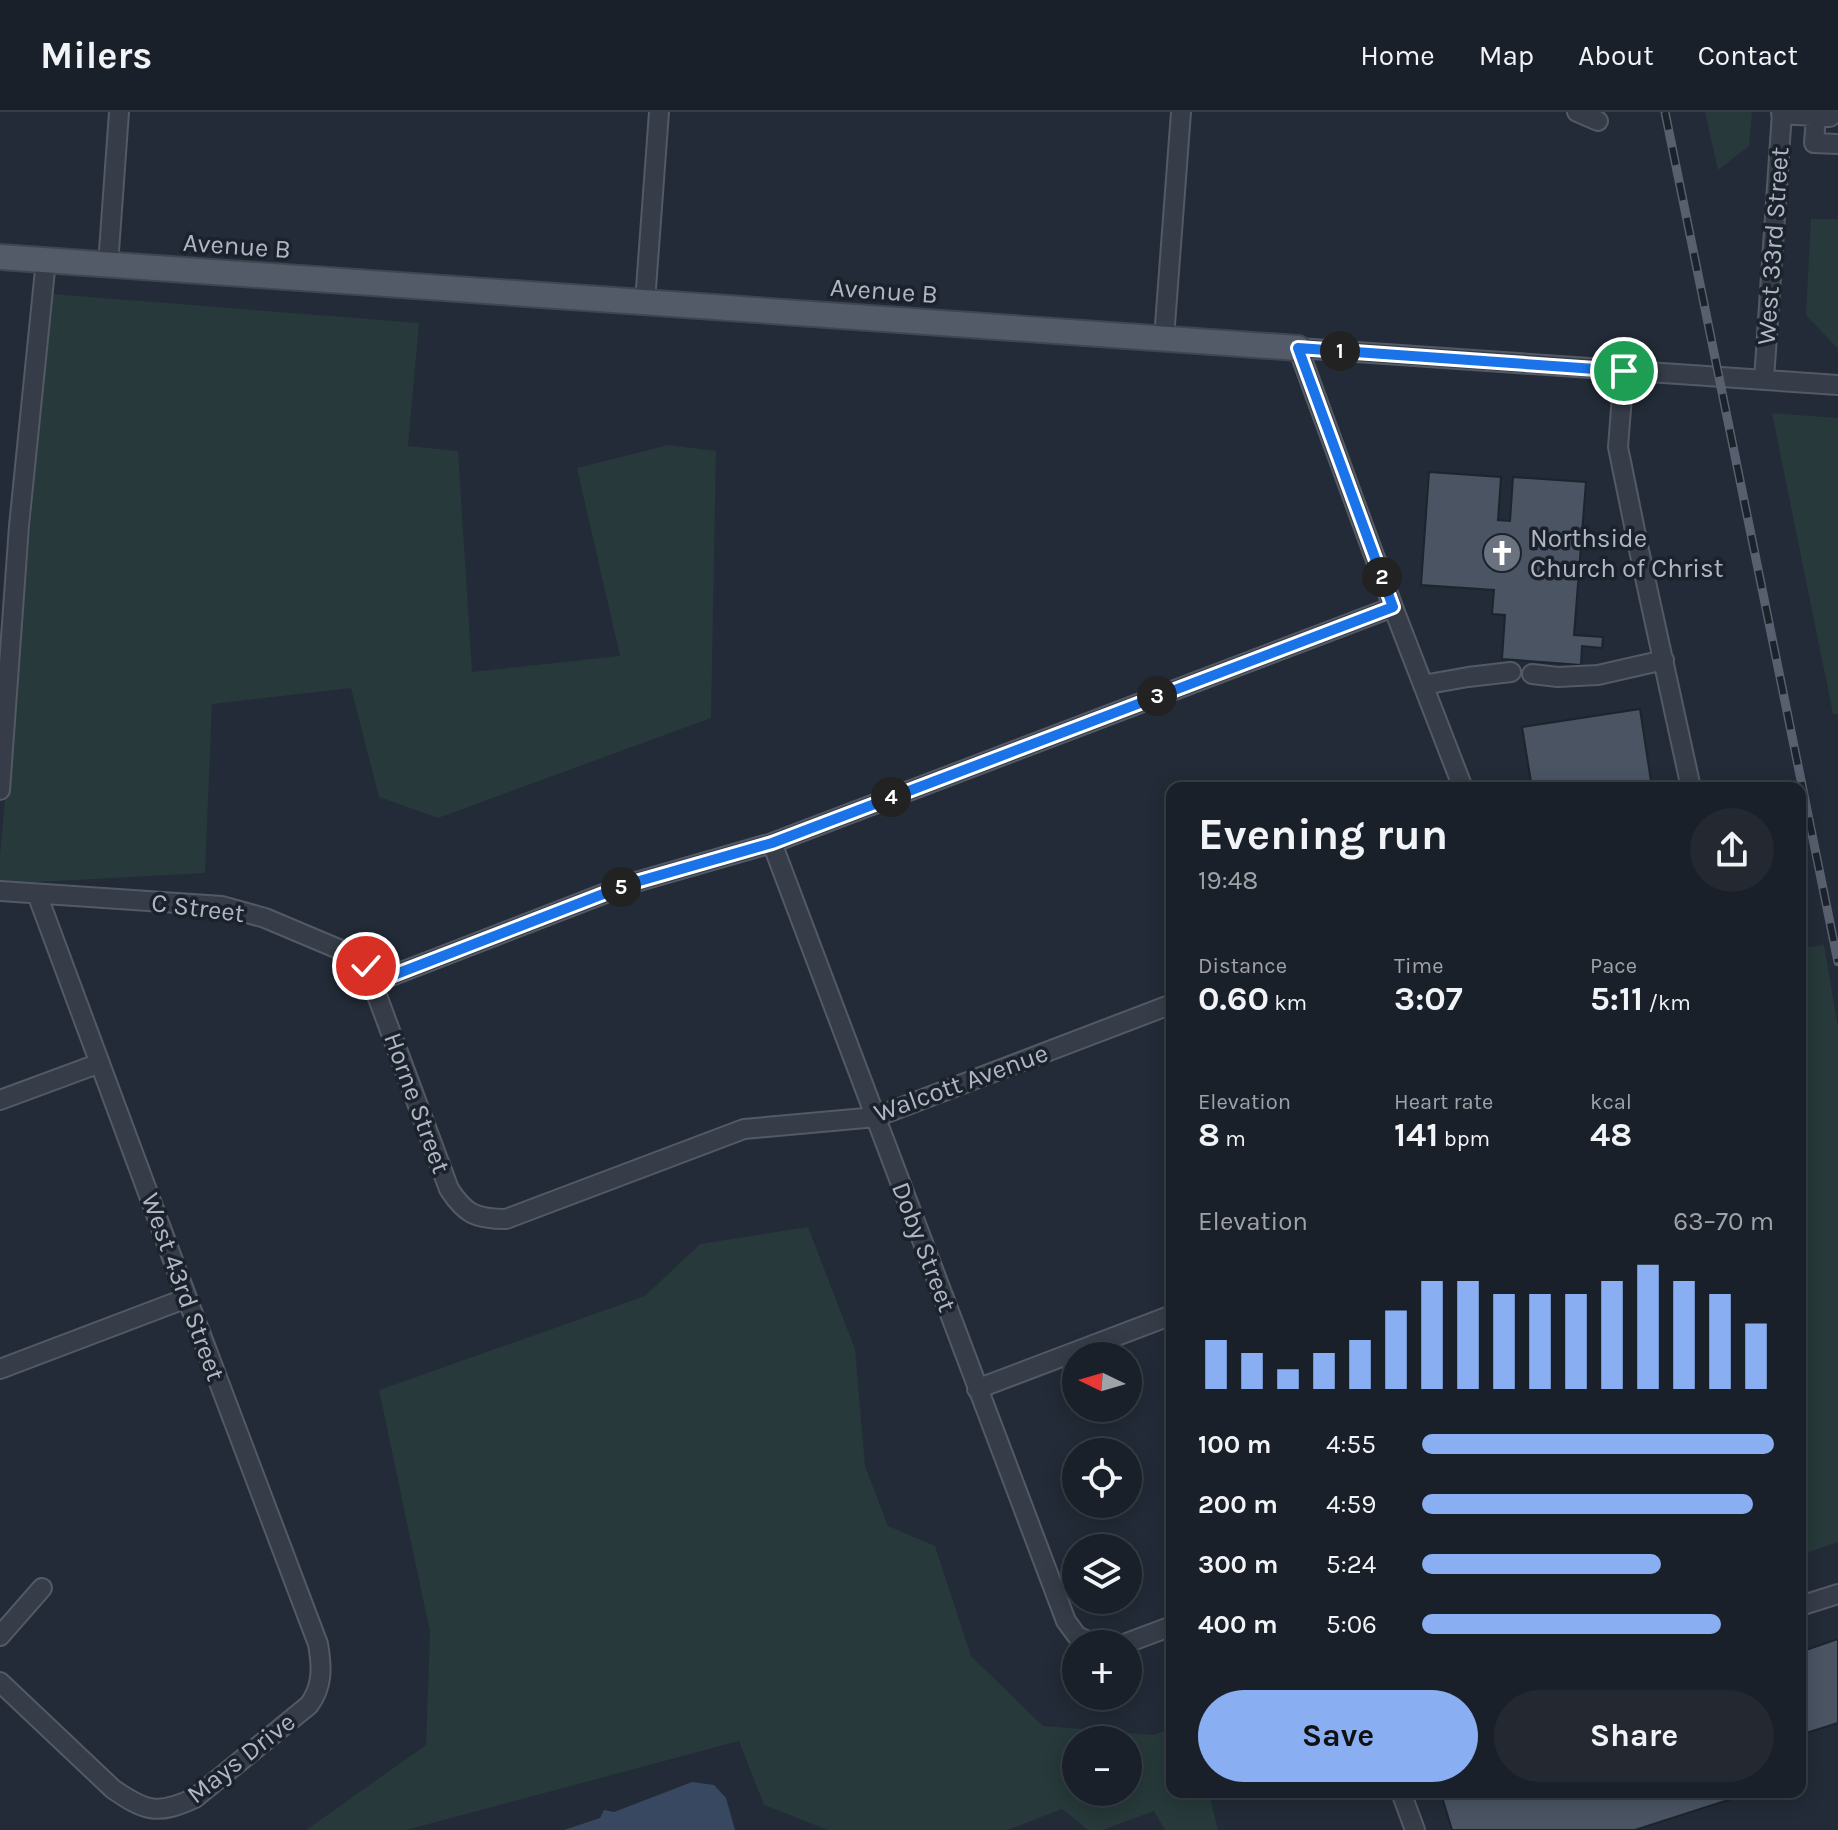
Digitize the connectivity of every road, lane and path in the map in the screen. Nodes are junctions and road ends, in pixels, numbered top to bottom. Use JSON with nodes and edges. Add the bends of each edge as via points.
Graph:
{"nodes":[{"id":1,"x":119,"y":112,"type":"edge"},
{"id":2,"x":659,"y":112,"type":"edge"},
{"id":3,"x":1181,"y":112,"type":"edge"},
{"id":4,"x":1577,"y":112,"type":"edge"},
{"id":5,"x":1782,"y":113,"type":"edge"},
{"id":6,"x":1823,"y":114,"type":"edge"},
{"id":7,"x":1598,"y":121,"type":"dead end"},
{"id":8,"x":1838,"y":144,"type":"edge"},
{"id":9,"x":0,"y":257,"type":"edge"},
{"id":10,"x":46,"y":260,"type":"junction"},
{"id":11,"x":108,"y":265,"type":"junction"},
{"id":12,"x":645,"y":302,"type":"junction"},
{"id":13,"x":1164,"y":338,"type":"junction"},
{"id":14,"x":1298,"y":348,"type":"junction"},
{"id":15,"x":1624,"y":371,"type":"junction"},
{"id":16,"x":1764,"y":380,"type":"junction"},
{"id":17,"x":1838,"y":385,"type":"edge"},
{"id":18,"x":1393,"y":607,"type":"junction"},
{"id":19,"x":1664,"y":660,"type":"junction"},
{"id":20,"x":1511,"y":672,"type":"dead end"},
{"id":21,"x":1532,"y":674,"type":"dead end"},
{"id":22,"x":1423,"y":685,"type":"junction"},
{"id":23,"x":1461,"y":782,"type":"edge"},
{"id":24,"x":1690,"y":782,"type":"edge"},
{"id":25,"x":0,"y":790,"type":"edge"},
{"id":26,"x":772,"y":843,"type":"junction"},
{"id":27,"x":0,"y":891,"type":"edge"},
{"id":28,"x":37,"y":894,"type":"junction"},
{"id":29,"x":373,"y":983,"type":"junction"},
{"id":30,"x":1166,"y":1006,"type":"edge"},
{"id":31,"x":100,"y":1063,"type":"junction"},
{"id":32,"x":0,"y":1100,"type":"edge"},
{"id":33,"x":876,"y":1117,"type":"junction"},
{"id":34,"x":473,"y":1215,"type":"joint"},
{"id":35,"x":187,"y":1298,"type":"junction"},
{"id":36,"x":1166,"y":1317,"type":"edge"},
{"id":37,"x":0,"y":1369,"type":"edge"},
{"id":38,"x":977,"y":1389,"type":"junction"},
{"id":39,"x":42,"y":1588,"type":"dead end"},
{"id":40,"x":1838,"y":1594,"type":"edge"},
{"id":41,"x":1806,"y":1604,"type":"edge"},
{"id":42,"x":1166,"y":1628,"type":"edge"},
{"id":43,"x":1073,"y":1630,"type":"edge"},
{"id":44,"x":0,"y":1636,"type":"edge"},
{"id":45,"x":1142,"y":1637,"type":"edge"},
{"id":46,"x":320,"y":1680,"type":"joint"},
{"id":47,"x":0,"y":1682,"type":"edge"},
{"id":48,"x":1403,"y":1798,"type":"edge"},
{"id":49,"x":1415,"y":1830,"type":"edge"}],
"edges":[{"from":1,"to":11,"type":"street"},
{"from":2,"to":12,"type":"street"},
{"from":3,"to":13,"type":"street"},
{"from":4,"to":7,"type":"street"},
{"from":5,"to":6,"type":"street"},
{"from":5,"to":16,"type":"street","name":"West 33rd Street"},
{"from":6,"to":8,"type":"street","via":[[1814,143]]},
{"from":9,"to":10,"type":"main road","name":"Avenue B"},
{"from":10,"to":11,"type":"main road","name":"Avenue B"},
{"from":10,"to":25,"type":"street"},
{"from":11,"to":12,"type":"main road","name":"Avenue B"},
{"from":12,"to":13,"type":"main road","name":"Avenue B"},
{"from":13,"to":14,"type":"main road","name":"Avenue B"},
{"from":14,"to":15,"type":"street","name":"Avenue B"},
{"from":14,"to":18,"type":"street"},
{"from":15,"to":16,"type":"street","name":"Avenue B"},
{"from":15,"to":19,"type":"street","via":[[1618,447]]},
{"from":16,"to":17,"type":"street","name":"Avenue B"},
{"from":18,"to":22,"type":"street"},
{"from":18,"to":26,"type":"street"},
{"from":19,"to":21,"type":"street","via":[[1598,675]]},
{"from":19,"to":24,"type":"street"},
{"from":20,"to":22,"type":"street"},
{"from":22,"to":23,"type":"street"},
{"from":26,"to":29,"type":"street","via":[[629,884]]},
{"from":26,"to":33,"type":"street","name":"Doby Street"},
{"from":27,"to":28,"type":"street","name":"C Street"},
{"from":28,"to":29,"type":"street","name":"C Street","via":[[222,906],[348,953],[366,966]]},
{"from":28,"to":31,"type":"street","name":"West 43rd Street"},
{"from":29,"to":34,"type":"street","name":"Horne Street","via":[[449,1189]]},
{"from":30,"to":33,"type":"street","name":"Walcott Avenue"},
{"from":31,"to":32,"type":"street"},
{"from":31,"to":35,"type":"street","name":"West 43rd Street"},
{"from":33,"to":34,"type":"street","name":"Walcott Avenue","via":[[744,1129],[506,1219]]},
{"from":33,"to":38,"type":"street","name":"Doby Street"},
{"from":35,"to":37,"type":"street"},
{"from":35,"to":46,"type":"street","name":"West 43rd Street","via":[[318,1644]]},
{"from":36,"to":38,"type":"street"},
{"from":38,"to":43,"type":"street","name":"Doby Street"},
{"from":39,"to":44,"type":"street"},
{"from":40,"to":41,"type":"street"},
{"from":42,"to":45,"type":"street"},
{"from":46,"to":47,"type":"street","name":"Mays Drive","via":[[309,1705],[195,1798],[155,1810],[134,1804],[113,1789]]},
{"from":48,"to":49,"type":"street"}]}
